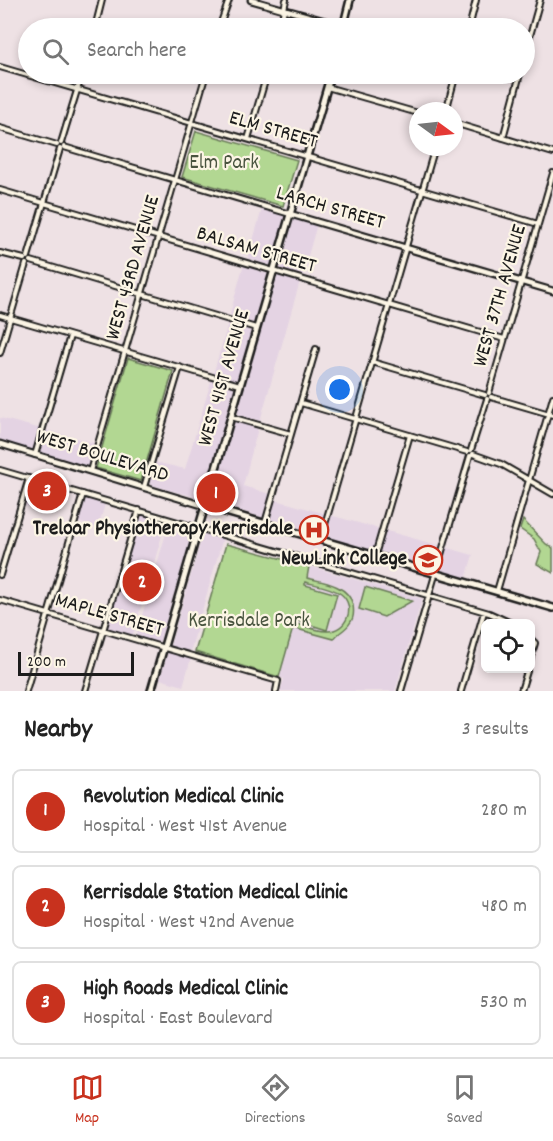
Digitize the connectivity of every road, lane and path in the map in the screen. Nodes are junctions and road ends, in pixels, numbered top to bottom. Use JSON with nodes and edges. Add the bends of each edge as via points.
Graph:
{"nodes":[{"id":1,"x":102,"y":0,"type":"edge"},
{"id":2,"x":229,"y":0,"type":"edge"},
{"id":3,"x":251,"y":0,"type":"edge"},
{"id":4,"x":285,"y":0,"type":"edge"},
{"id":5,"x":350,"y":0,"type":"edge"},
{"id":6,"x":476,"y":0,"type":"edge"},
{"id":7,"x":540,"y":0,"type":"edge"},
{"id":8,"x":284,"y":9,"type":"junction"},
{"id":9,"x":98,"y":18,"type":"edge"},
{"id":10,"x":223,"y":18,"type":"edge"},
{"id":11,"x":282,"y":18,"type":"edge"},
{"id":12,"x":314,"y":18,"type":"edge"},
{"id":13,"x":345,"y":18,"type":"edge"},
{"id":14,"x":472,"y":18,"type":"edge"},
{"id":15,"x":535,"y":19,"type":"edge"},
{"id":16,"x":0,"y":67,"type":"edge"},
{"id":17,"x":18,"y":72,"type":"edge"},
{"id":18,"x":60,"y":84,"type":"edge"},
{"id":19,"x":79,"y":84,"type":"edge"},
{"id":20,"x":203,"y":84,"type":"edge"},
{"id":21,"x":264,"y":84,"type":"edge"},
{"id":22,"x":328,"y":84,"type":"edge"},
{"id":23,"x":453,"y":84,"type":"edge"},
{"id":24,"x":517,"y":84,"type":"edge"},
{"id":25,"x":327,"y":87,"type":"junction"},
{"id":26,"x":77,"y":89,"type":"junction"},
{"id":27,"x":448,"y":102,"type":"edge"},
{"id":28,"x":409,"y":110,"type":"edge"},
{"id":29,"x":192,"y":123,"type":"junction"},
{"id":30,"x":463,"y":126,"type":"edge"},
{"id":31,"x":0,"y":128,"type":"edge"},
{"id":32,"x":503,"y":138,"type":"junction"},
{"id":33,"x":248,"y":139,"type":"junction"},
{"id":34,"x":60,"y":146,"type":"junction"},
{"id":35,"x":553,"y":153,"type":"edge"},
{"id":36,"x":432,"y":156,"type":"edge"},
{"id":37,"x":307,"y":157,"type":"junction"},
{"id":38,"x":553,"y":173,"type":"edge"},
{"id":39,"x":175,"y":181,"type":"junction"},
{"id":40,"x":0,"y":190,"type":"edge"},
{"id":41,"x":422,"y":190,"type":"junction"},
{"id":42,"x":44,"y":203,"type":"junction"},
{"id":43,"x":290,"y":214,"type":"junction"},
{"id":44,"x":538,"y":224,"type":"junction"},
{"id":45,"x":158,"y":237,"type":"junction"},
{"id":46,"x":406,"y":248,"type":"junction"},
{"id":47,"x":0,"y":253,"type":"edge"},
{"id":48,"x":27,"y":260,"type":"junction"},
{"id":49,"x":273,"y":271,"type":"junction"},
{"id":50,"x":521,"y":282,"type":"junction"},
{"id":51,"x":553,"y":291,"type":"edge"},
{"id":52,"x":142,"y":295,"type":"junction"},
{"id":53,"x":389,"y":305,"type":"junction"},
{"id":54,"x":0,"y":315,"type":"edge"},
{"id":55,"x":10,"y":318,"type":"junction"},
{"id":56,"x":256,"y":328,"type":"junction"},
{"id":57,"x":70,"y":336,"type":"junction"},
{"id":58,"x":504,"y":339,"type":"junction"},
{"id":59,"x":316,"y":349,"type":"dead end"},
{"id":60,"x":125,"y":351,"type":"junction"},
{"id":61,"x":0,"y":353,"type":"edge"},
{"id":62,"x":372,"y":362,"type":"junction"},
{"id":63,"x":180,"y":367,"type":"junction"},
{"id":64,"x":240,"y":385,"type":"junction"},
{"id":65,"x":488,"y":396,"type":"junction"},
{"id":66,"x":553,"y":397,"type":"edge"},
{"id":67,"x":301,"y":403,"type":"junction"},
{"id":68,"x":551,"y":414,"type":"edge"},
{"id":69,"x":231,"y":416,"type":"junction"},
{"id":70,"x":356,"y":419,"type":"junction"},
{"id":71,"x":291,"y":434,"type":"junction"},
{"id":72,"x":410,"y":435,"type":"junction"},
{"id":73,"x":0,"y":444,"type":"edge"},
{"id":74,"x":470,"y":453,"type":"junction"},
{"id":75,"x":36,"y":455,"type":"junction"},
{"id":76,"x":0,"y":470,"type":"edge"},
{"id":77,"x":90,"y":471,"type":"junction"},
{"id":78,"x":29,"y":478,"type":"junction"},
{"id":79,"x":529,"y":478,"type":"junction"},
{"id":80,"x":144,"y":487,"type":"junction"},
{"id":81,"x":83,"y":494,"type":"junction"},
{"id":82,"x":553,"y":494,"type":"edge"},
{"id":83,"x":205,"y":506,"type":"junction"},
{"id":84,"x":139,"y":510,"type":"junction"},
{"id":85,"x":265,"y":523,"type":"junction"},
{"id":86,"x":198,"y":529,"type":"junction"},
{"id":87,"x":321,"y":538,"type":"junction"},
{"id":88,"x":375,"y":555,"type":"junction"},
{"id":89,"x":436,"y":572,"type":"junction"},
{"id":90,"x":0,"y":575,"type":"edge"},
{"id":91,"x":496,"y":591,"type":"junction"},
{"id":92,"x":429,"y":596,"type":"junction"},
{"id":93,"x":0,"y":600,"type":"edge"},
{"id":94,"x":553,"y":608,"type":"edge"},
{"id":95,"x":484,"y":612,"type":"junction"},
{"id":96,"x":48,"y":614,"type":"junction"},
{"id":97,"x":501,"y":619,"type":"edge"},
{"id":98,"x":103,"y":630,"type":"junction"},
{"id":99,"x":164,"y":648,"type":"junction"},
{"id":100,"x":527,"y":673,"type":"edge"},
{"id":101,"x":26,"y":691,"type":"edge"},
{"id":102,"x":85,"y":691,"type":"edge"},
{"id":103,"x":151,"y":691,"type":"edge"},
{"id":104,"x":276,"y":691,"type":"edge"},
{"id":105,"x":401,"y":691,"type":"edge"},
{"id":106,"x":461,"y":691,"type":"edge"},
{"id":107,"x":521,"y":691,"type":"edge"}],
"edges":[{"from":1,"to":9,"type":"street"},
{"from":2,"to":10,"type":"street"},
{"from":3,"to":8,"type":"street"},
{"from":4,"to":8,"type":"street"},
{"from":5,"to":13,"type":"main road"},
{"from":6,"to":14,"type":"street"},
{"from":7,"to":15,"type":"street"},
{"from":8,"to":11,"type":"street"},
{"from":8,"to":12,"type":"street"},
{"from":16,"to":17,"type":"street","name":"ELM STREET"},
{"from":18,"to":26,"type":"street","name":"ELM STREET"},
{"from":19,"to":26,"type":"street"},
{"from":20,"to":29,"type":"street","name":"WEST 43RD AVENUE"},
{"from":21,"to":33,"type":"street"},
{"from":22,"to":25,"type":"main road","name":"WEST 41ST AVENUE"},
{"from":23,"to":27,"type":"street"},
{"from":24,"to":32,"type":"street"},
{"from":25,"to":28,"type":"street"},
{"from":25,"to":37,"type":"main road","name":"WEST 41ST AVENUE"},
{"from":26,"to":29,"type":"street","name":"ELM STREET"},
{"from":26,"to":34,"type":"street"},
{"from":29,"to":33,"type":"street","name":"ELM STREET"},
{"from":29,"to":39,"type":"street","name":"WEST 43RD AVENUE"},
{"from":30,"to":32,"type":"street"},
{"from":31,"to":34,"type":"street","name":"LARCH STREET"},
{"from":32,"to":35,"type":"street"},
{"from":33,"to":37,"type":"street","name":"ELM STREET"},
{"from":34,"to":39,"type":"street","name":"LARCH STREET"},
{"from":34,"to":42,"type":"street"},
{"from":36,"to":41,"type":"street"},
{"from":37,"to":41,"type":"street","name":"ELM STREET"},
{"from":37,"to":43,"type":"main road","name":"WEST 41ST AVENUE"},
{"from":38,"to":44,"type":"street","name":"WEST 37TH AVENUE"},
{"from":39,"to":43,"type":"street","name":"LARCH STREET"},
{"from":39,"to":45,"type":"street","name":"WEST 43RD AVENUE"},
{"from":40,"to":42,"type":"street","name":"BALSAM STREET"},
{"from":41,"to":44,"type":"street","name":"ELM STREET"},
{"from":41,"to":46,"type":"street"},
{"from":42,"to":45,"type":"street","name":"BALSAM STREET"},
{"from":42,"to":48,"type":"street"},
{"from":43,"to":46,"type":"street","name":"LARCH STREET"},
{"from":43,"to":49,"type":"main road","name":"WEST 41ST AVENUE"},
{"from":44,"to":50,"type":"street","name":"WEST 37TH AVENUE"},
{"from":45,"to":49,"type":"street","name":"BALSAM STREET"},
{"from":45,"to":52,"type":"street","name":"WEST 43RD AVENUE"},
{"from":46,"to":50,"type":"street","name":"LARCH STREET"},
{"from":46,"to":53,"type":"street"},
{"from":47,"to":48,"type":"street"},
{"from":48,"to":52,"type":"street"},
{"from":48,"to":55,"type":"street"},
{"from":49,"to":53,"type":"street","name":"BALSAM STREET"},
{"from":49,"to":56,"type":"main road","name":"WEST 41ST AVENUE"},
{"from":50,"to":51,"type":"street","name":"LARCH STREET"},
{"from":50,"to":58,"type":"street","name":"WEST 37TH AVENUE"},
{"from":52,"to":56,"type":"street"},
{"from":52,"to":60,"type":"street","name":"WEST 43RD AVENUE"},
{"from":53,"to":58,"type":"street","name":"BALSAM STREET"},
{"from":53,"to":62,"type":"street"},
{"from":54,"to":55,"type":"street"},
{"from":55,"to":57,"type":"street"},
{"from":55,"to":61,"type":"street"},
{"from":56,"to":64,"type":"main road","name":"WEST 41ST AVENUE"},
{"from":57,"to":60,"type":"street"},
{"from":57,"to":75,"type":"street"},
{"from":58,"to":65,"type":"street","name":"WEST 37TH AVENUE"},
{"from":59,"to":67,"type":"street"},
{"from":60,"to":63,"type":"street"},
{"from":60,"to":77,"type":"street","name":"WEST 43RD AVENUE"},
{"from":62,"to":65,"type":"street"},
{"from":62,"to":70,"type":"street"},
{"from":63,"to":64,"type":"street"},
{"from":63,"to":80,"type":"street"},
{"from":64,"to":69,"type":"main road","name":"WEST 41ST AVENUE"},
{"from":65,"to":68,"type":"street"},
{"from":65,"to":74,"type":"street","name":"WEST 37TH AVENUE"},
{"from":66,"to":68,"type":"street"},
{"from":67,"to":70,"type":"street"},
{"from":67,"to":71,"type":"street"},
{"from":68,"to":79,"type":"street"},
{"from":69,"to":71,"type":"street"},
{"from":69,"to":83,"type":"main road","name":"WEST 41ST AVENUE"},
{"from":70,"to":72,"type":"street"},
{"from":70,"to":87,"type":"street"},
{"from":71,"to":85,"type":"street"},
{"from":72,"to":74,"type":"street"},
{"from":72,"to":88,"type":"street"},
{"from":73,"to":75,"type":"street","name":"WEST BOULEVARD"},
{"from":74,"to":79,"type":"street"},
{"from":74,"to":89,"type":"street","name":"WEST 37TH AVENUE"},
{"from":75,"to":77,"type":"street","name":"WEST BOULEVARD"},
{"from":76,"to":78,"type":"street"},
{"from":77,"to":80,"type":"street","name":"WEST BOULEVARD"},
{"from":78,"to":81,"type":"street"},
{"from":78,"to":90,"type":"street"},
{"from":79,"to":82,"type":"street"},
{"from":79,"to":91,"type":"street"},
{"from":80,"to":83,"type":"street","name":"WEST BOULEVARD"},
{"from":81,"to":84,"type":"street"},
{"from":81,"to":96,"type":"street"},
{"from":83,"to":85,"type":"main road","name":"WEST BOULEVARD"},
{"from":83,"to":86,"type":"main road","name":"WEST 41ST AVENUE"},
{"from":84,"to":86,"type":"street"},
{"from":84,"to":98,"type":"street"},
{"from":85,"to":87,"type":"main road","name":"WEST BOULEVARD"},
{"from":86,"to":92,"type":"street"},
{"from":86,"to":99,"type":"main road","name":"WEST 41ST AVENUE"},
{"from":87,"to":88,"type":"main road","name":"WEST BOULEVARD"},
{"from":88,"to":89,"type":"main road","name":"WEST BOULEVARD"},
{"from":89,"to":91,"type":"main road","name":"WEST BOULEVARD"},
{"from":89,"to":92,"type":"street","name":"WEST 37TH AVENUE"},
{"from":91,"to":94,"type":"main road","name":"WEST BOULEVARD"},
{"from":92,"to":95,"type":"street"},
{"from":92,"to":105,"type":"street","name":"WEST 37TH AVENUE"},
{"from":93,"to":96,"type":"street","name":"MAPLE STREET"},
{"from":95,"to":97,"type":"street"},
{"from":95,"to":106,"type":"street"},
{"from":96,"to":98,"type":"street","name":"MAPLE STREET"},
{"from":96,"to":101,"type":"street"},
{"from":98,"to":99,"type":"street","name":"MAPLE STREET"},
{"from":98,"to":102,"type":"street"},
{"from":99,"to":103,"type":"main road","name":"WEST 41ST AVENUE"},
{"from":99,"to":104,"type":"street","name":"MAPLE STREET","via":[[278,681]]},
{"from":100,"to":107,"type":"street"}]}
